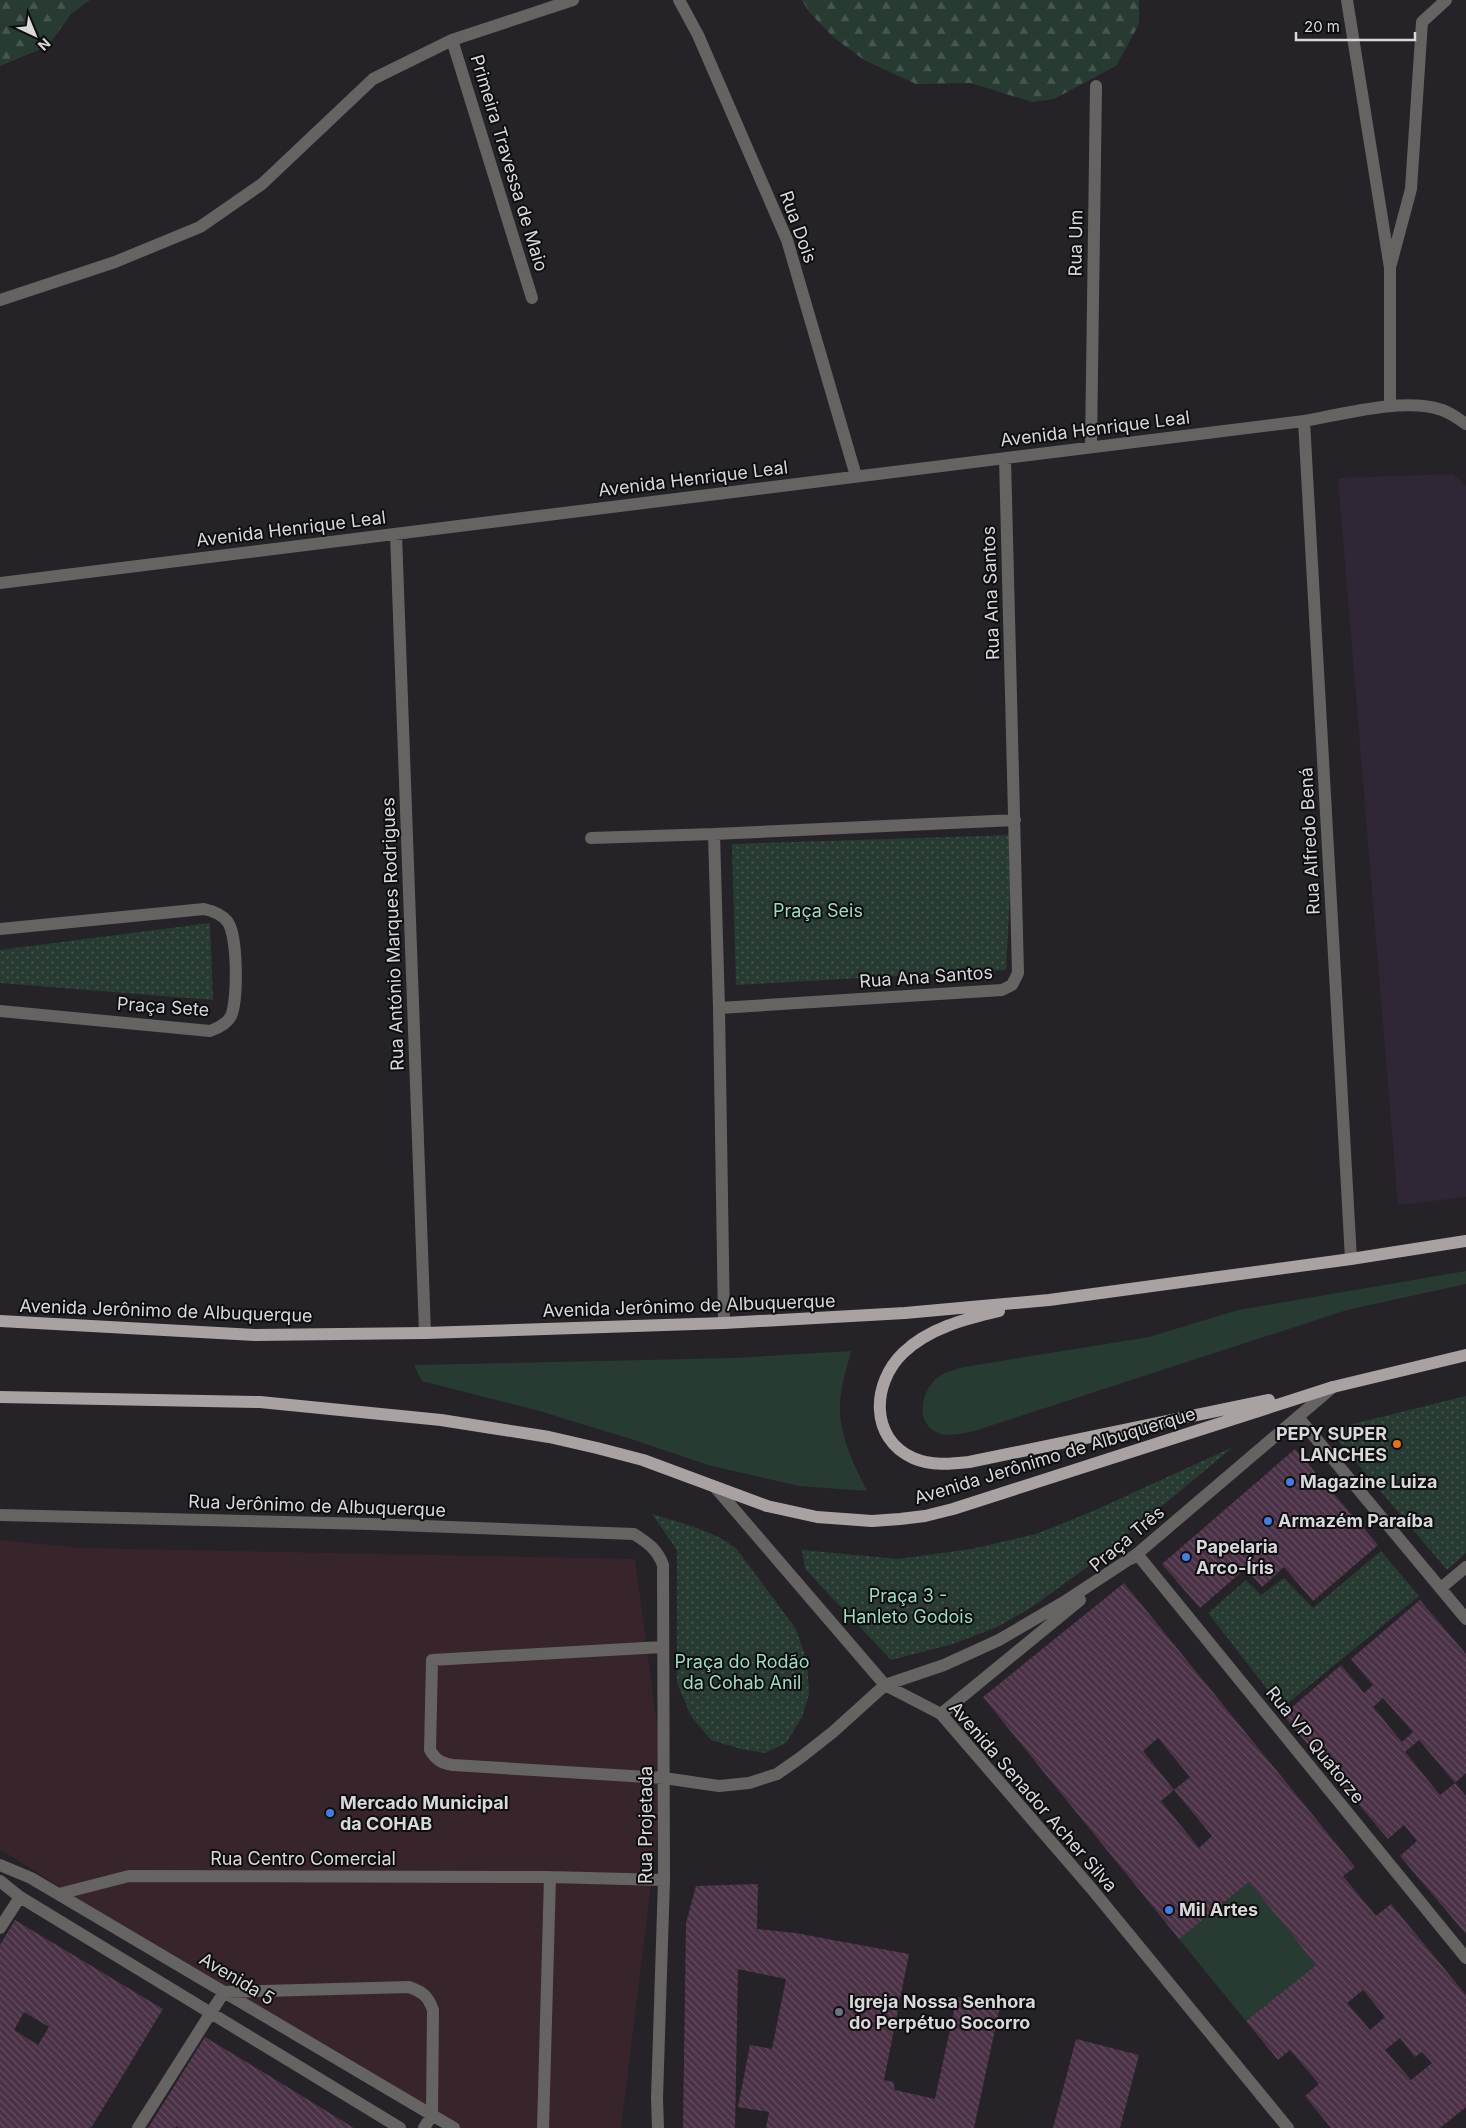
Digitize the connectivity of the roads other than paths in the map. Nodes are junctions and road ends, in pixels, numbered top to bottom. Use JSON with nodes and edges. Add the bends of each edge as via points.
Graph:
{"nodes":[{"id":1,"x":573,"y":0,"type":"edge"},
{"id":2,"x":679,"y":0,"type":"edge"},
{"id":3,"x":1347,"y":0,"type":"edge"},
{"id":4,"x":1446,"y":0,"type":"edge"},
{"id":5,"x":452,"y":40,"type":"junction"},
{"id":6,"x":1096,"y":86,"type":"dead end"},
{"id":7,"x":1390,"y":268,"type":"junction"},
{"id":8,"x":532,"y":298,"type":"dead end"},
{"id":9,"x":0,"y":300,"type":"edge"},
{"id":10,"x":1390,"y":406,"type":"junction"},
{"id":11,"x":1304,"y":421,"type":"junction"},
{"id":12,"x":1466,"y":424,"type":"edge"},
{"id":13,"x":1090,"y":447,"type":"junction"},
{"id":14,"x":1005,"y":458,"type":"junction"},
{"id":15,"x":856,"y":476,"type":"junction"},
{"id":16,"x":396,"y":534,"type":"junction"},
{"id":17,"x":0,"y":583,"type":"edge"},
{"id":18,"x":1015,"y":820,"type":"junction"},
{"id":19,"x":714,"y":834,"type":"junction"},
{"id":20,"x":591,"y":838,"type":"dead end"},
{"id":21,"x":0,"y":929,"type":"edge"},
{"id":22,"x":719,"y":1008,"type":"junction"},
{"id":23,"x":0,"y":1011,"type":"edge"},
{"id":24,"x":1466,"y":1241,"type":"edge"},
{"id":25,"x":1351,"y":1259,"type":"junction"},
{"id":26,"x":1049,"y":1300,"type":"junction"},
{"id":27,"x":0,"y":1321,"type":"edge"},
{"id":28,"x":724,"y":1323,"type":"junction"},
{"id":29,"x":425,"y":1333,"type":"junction"},
{"id":30,"x":1466,"y":1355,"type":"edge"},
{"id":31,"x":1333,"y":1387,"type":"junction"},
{"id":32,"x":0,"y":1397,"type":"edge"},
{"id":33,"x":1298,"y":1417,"type":"junction"},
{"id":34,"x":715,"y":1487,"type":"junction"},
{"id":35,"x":0,"y":1515,"type":"edge"},
{"id":36,"x":634,"y":1534,"type":"joint"},
{"id":37,"x":1137,"y":1554,"type":"junction"},
{"id":38,"x":1466,"y":1567,"type":"edge"},
{"id":39,"x":1441,"y":1588,"type":"junction"},
{"id":40,"x":1466,"y":1619,"type":"edge"},
{"id":41,"x":662,"y":1647,"type":"junction"},
{"id":42,"x":886,"y":1685,"type":"junction"},
{"id":43,"x":941,"y":1714,"type":"junction"},
{"id":44,"x":664,"y":1778,"type":"junction"},
{"id":45,"x":0,"y":1865,"type":"edge"},
{"id":46,"x":550,"y":1877,"type":"junction"},
{"id":47,"x":664,"y":1880,"type":"junction"},
{"id":48,"x":0,"y":1881,"type":"edge"},
{"id":49,"x":59,"y":1894,"type":"junction"},
{"id":50,"x":20,"y":1897,"type":"junction"},
{"id":51,"x":0,"y":1928,"type":"edge"},
{"id":52,"x":1466,"y":1958,"type":"edge"},
{"id":53,"x":224,"y":1992,"type":"junction"},
{"id":54,"x":211,"y":2012,"type":"junction"},
{"id":55,"x":432,"y":2115,"type":"junction"},
{"id":56,"x":138,"y":2128,"type":"edge"},
{"id":57,"x":400,"y":2128,"type":"edge"},
{"id":58,"x":424,"y":2128,"type":"edge"},
{"id":59,"x":454,"y":2128,"type":"edge"},
{"id":60,"x":543,"y":2128,"type":"edge"},
{"id":61,"x":658,"y":2128,"type":"edge"},
{"id":62,"x":1288,"y":2128,"type":"edge"}],
"edges":[{"from":1,"to":5,"type":"street"},
{"from":2,"to":15,"type":"street","name":"Rua Dois","via":[[698,35],[787,240]]},
{"from":3,"to":7,"type":"street"},
{"from":4,"to":7,"type":"street","via":[[1422,22],[1411,189]]},
{"from":5,"to":8,"type":"street","name":"Primeira Travessa de Maio"},
{"from":5,"to":9,"type":"street","via":[[373,79],[262,184],[200,227],[115,262]]},
{"from":6,"to":13,"type":"street","name":"Rua Um"},
{"from":7,"to":10,"type":"street"},
{"from":10,"to":11,"type":"street","name":"Avenida Henrique Leal"},
{"from":10,"to":12,"type":"street","name":"Avenida Henrique Leal","via":[[1417,405],[1443,410]]},
{"from":11,"to":13,"type":"street","name":"Avenida Henrique Leal"},
{"from":11,"to":25,"type":"street","name":"Rua Alfredo Bená"},
{"from":13,"to":14,"type":"street","name":"Avenida Henrique Leal"},
{"from":14,"to":15,"type":"street","name":"Avenida Henrique Leal"},
{"from":14,"to":18,"type":"street","name":"Rua Ana Santos"},
{"from":15,"to":16,"type":"street","name":"Avenida Henrique Leal"},
{"from":16,"to":17,"type":"street","name":"Avenida Henrique Leal"},
{"from":16,"to":29,"type":"street","name":"Rua António Marques Rodrigues"},
{"from":18,"to":19,"type":"street"},
{"from":18,"to":22,"type":"street","name":"Rua Ana Santos","via":[[1018,973],[1012,984],[1002,990]]},
{"from":19,"to":20,"type":"street"},
{"from":19,"to":22,"type":"street"},
{"from":21,"to":23,"type":"street","name":"Praça Sete","via":[[204,909],[217,912],[228,923],[235,951],[236,990],[231,1017],[210,1031]]},
{"from":22,"to":28,"type":"street"},
{"from":24,"to":25,"type":"main road","name":"Avenida Jerônimo de Albuquerque"},
{"from":25,"to":26,"type":"main road","name":"Avenida Jerônimo de Albuquerque"},
{"from":26,"to":28,"type":"main road","name":"Avenida Jerônimo de Albuquerque","via":[[905,1313]]},
{"from":26,"to":31,"type":"main road","via":[[950,1325],[929,1333],[903,1353],[884,1380],[879,1398],[881,1420],[892,1441],[912,1458],[925,1462],[970,1462]]},
{"from":27,"to":29,"type":"main road","name":"Avenida Jerônimo de Albuquerque","via":[[255,1335]]},
{"from":28,"to":29,"type":"main road","name":"Avenida Jerônimo de Albuquerque"},
{"from":30,"to":31,"type":"main road","name":"Avenida Jerônimo de Albuquerque"},
{"from":31,"to":33,"type":"street","name":"Praça Três"},
{"from":31,"to":34,"type":"main road","name":"Avenida Jerônimo de Albuquerque","via":[[925,1516],[872,1521],[817,1517],[767,1506]]},
{"from":32,"to":34,"type":"main road","name":"Avenida Jerônimo de Albuquerque","via":[[260,1402],[441,1420],[597,1448],[643,1460]]},
{"from":33,"to":37,"type":"street","name":"Praça Três"},
{"from":33,"to":39,"type":"street"},
{"from":34,"to":42,"type":"street","name":"Avenida Senador Acher Silva"},
{"from":35,"to":36,"type":"street","name":"Rua Jerônimo de Albuquerque"},
{"from":36,"to":41,"type":"street","name":"Rua Projetada","via":[[650,1544],[663,1565]]},
{"from":37,"to":42,"type":"street","via":[[998,1640],[944,1665]]},
{"from":37,"to":43,"type":"street","name":"Praça Três"},
{"from":37,"to":52,"type":"street","name":"Rua VP Quatorze"},
{"from":38,"to":39,"type":"street"},
{"from":39,"to":40,"type":"street"},
{"from":41,"to":44,"type":"street","name":"Rua Projetada"},
{"from":41,"to":44,"type":"street","via":[[432,1660],[430,1750],[442,1763],[452,1765]]},
{"from":42,"to":43,"type":"street","name":"Avenida Senador Acher Silva"},
{"from":42,"to":44,"type":"street","via":[[833,1732],[777,1774],[749,1783],[719,1786]]},
{"from":43,"to":62,"type":"street","name":"Avenida Senador Acher Silva","via":[[1091,1888]]},
{"from":44,"to":47,"type":"street","name":"Rua Projetada"},
{"from":45,"to":49,"type":"street","name":"Avenida 5"},
{"from":46,"to":47,"type":"street","name":"Rua Centro Comercial"},
{"from":46,"to":49,"type":"street","name":"Rua Centro Comercial","via":[[129,1876]]},
{"from":46,"to":60,"type":"street"},
{"from":47,"to":61,"type":"street","name":"Rua Projetada"},
{"from":48,"to":50,"type":"street"},
{"from":49,"to":53,"type":"street","name":"Avenida 5"},
{"from":50,"to":51,"type":"street"},
{"from":50,"to":54,"type":"street"},
{"from":53,"to":54,"type":"street"},
{"from":53,"to":55,"type":"street","name":"Avenida 5"},
{"from":53,"to":55,"type":"street","via":[[409,1987],[421,1991],[429,1998],[433,2010]]},
{"from":54,"to":56,"type":"street"},
{"from":54,"to":57,"type":"street"},
{"from":55,"to":58,"type":"street"},
{"from":55,"to":59,"type":"street","name":"Avenida 5"}]}
